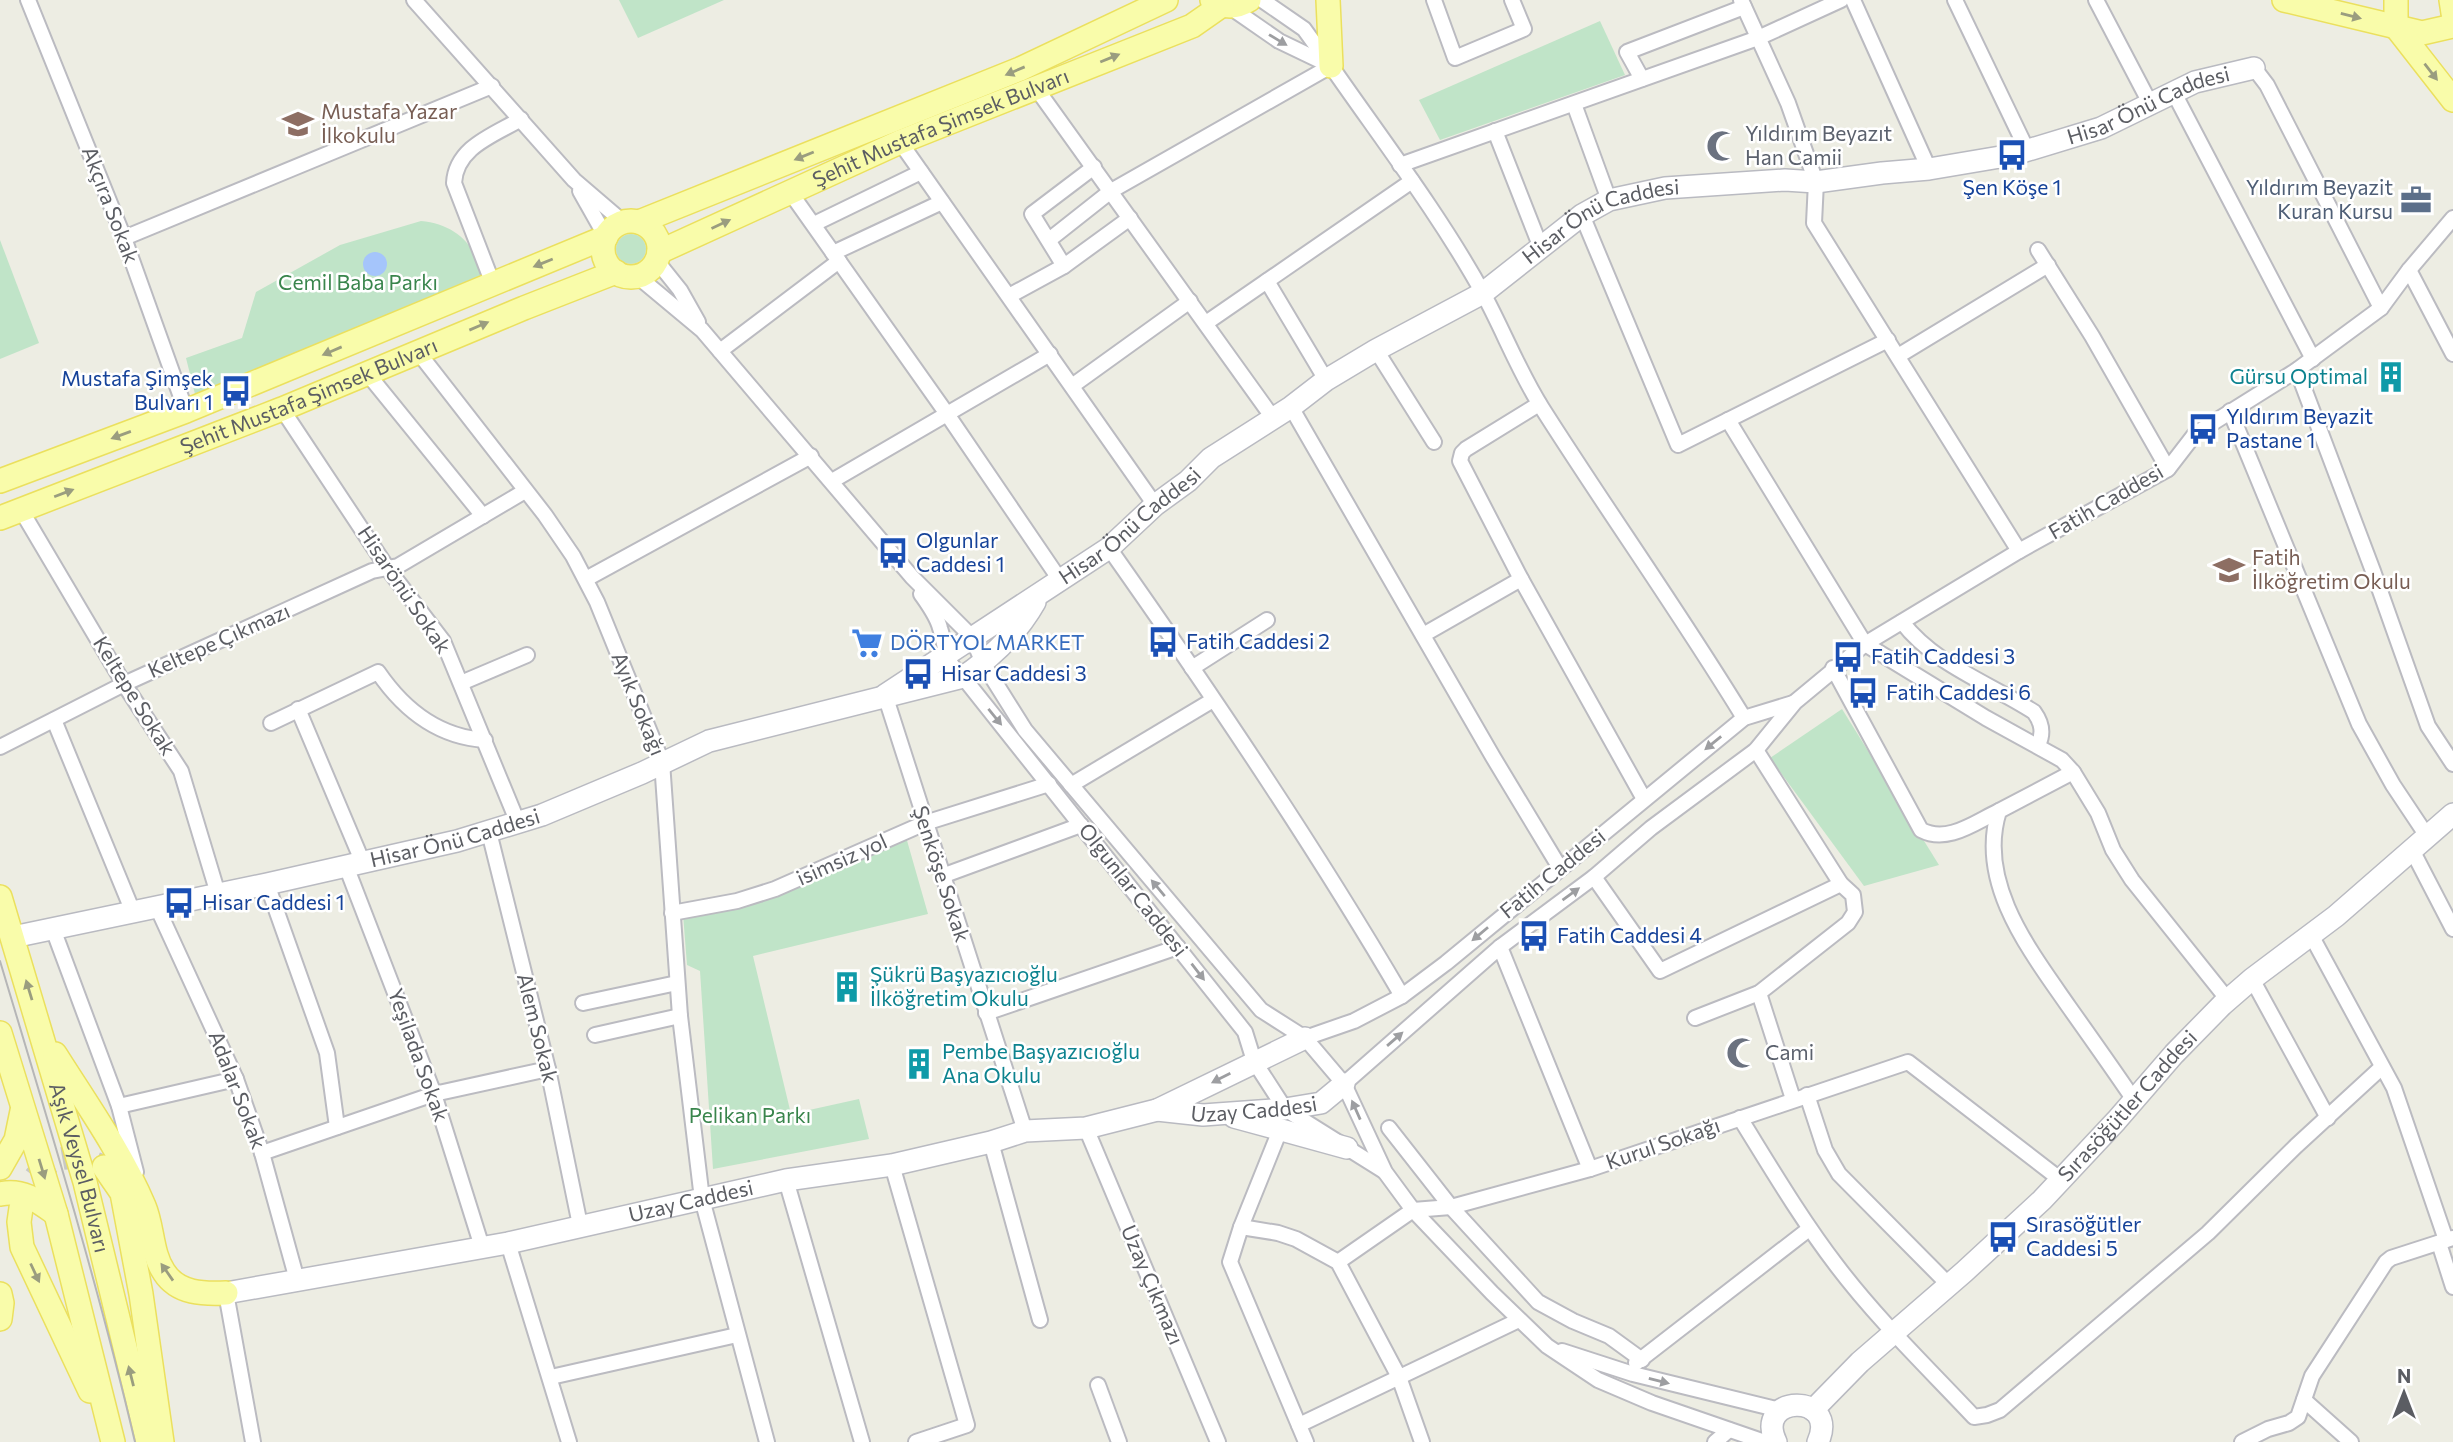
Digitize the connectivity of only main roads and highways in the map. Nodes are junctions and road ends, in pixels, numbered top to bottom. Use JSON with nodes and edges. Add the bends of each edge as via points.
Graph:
{"nodes":[{"id":1,"x":1166,"y":0,"type":"edge"},
{"id":2,"x":1328,"y":0,"type":"edge"},
{"id":3,"x":2284,"y":0,"type":"edge"},
{"id":4,"x":2396,"y":0,"type":"edge"},
{"id":5,"x":2451,"y":0,"type":"edge"},
{"id":6,"x":1228,"y":3,"type":"edge"},
{"id":7,"x":2453,"y":13,"type":"edge"},
{"id":8,"x":2453,"y":26,"type":"edge"},
{"id":9,"x":2396,"y":27,"type":"junction"},
{"id":10,"x":1331,"y":66,"type":"road end"},
{"id":11,"x":2254,"y":68,"type":"road end"},
{"id":12,"x":2453,"y":100,"type":"edge"},
{"id":13,"x":622,"y":227,"type":"junction"},
{"id":14,"x":657,"y":256,"type":"junction"},
{"id":15,"x":626,"y":274,"type":"junction"},
{"id":16,"x":0,"y":481,"type":"edge"},
{"id":17,"x":11,"y":514,"type":"edge"},
{"id":18,"x":1039,"y":594,"type":"junction"},
{"id":19,"x":885,"y":695,"type":"junction"},
{"id":20,"x":2453,"y":814,"type":"edge"},
{"id":21,"x":0,"y":897,"type":"edge"},
{"id":22,"x":13,"y":937,"type":"junction"},
{"id":23,"x":41,"y":1029,"type":"junction"},
{"id":24,"x":0,"y":1034,"type":"edge"},
{"id":25,"x":1305,"y":1038,"type":"road end"},
{"id":26,"x":1344,"y":1084,"type":"road end"},
{"id":27,"x":21,"y":1097,"type":"junction"},
{"id":28,"x":1157,"y":1110,"type":"junction"},
{"id":29,"x":1218,"y":1113,"type":"junction"},
{"id":30,"x":1347,"y":1148,"type":"road end"},
{"id":31,"x":104,"y":1167,"type":"tunnel mouth"},
{"id":32,"x":0,"y":1168,"type":"edge"},
{"id":33,"x":0,"y":1194,"type":"edge"},
{"id":34,"x":21,"y":1208,"type":"tunnel mouth"},
{"id":35,"x":56,"y":1214,"type":"junction"},
{"id":36,"x":226,"y":1293,"type":"joint"},
{"id":37,"x":0,"y":1294,"type":"edge"},
{"id":38,"x":0,"y":1319,"type":"edge"},
{"id":39,"x":1822,"y":1431,"type":"edge"},
{"id":40,"x":113,"y":1440,"type":"edge"},
{"id":41,"x":148,"y":1442,"type":"edge"},
{"id":42,"x":162,"y":1442,"type":"edge"},
{"id":43,"x":1776,"y":1442,"type":"edge"}],
"edges":[{"from":1,"to":13,"type":"main road","name":"Şehit Mustafa Şimsek Bulvarı","one_way":true,"via":[[1020,69]]},
{"from":2,"to":10,"type":"main road"},
{"from":3,"to":9,"type":"main road","one_way":true},
{"from":4,"to":9,"type":"main road"},
{"from":5,"to":7,"type":"main road"},
{"from":14,"to":6,"type":"main road","name":"Şehit Mustafa Şimsek Bulvarı","one_way":true,"via":[[900,142],[1192,26]]},
{"from":8,"to":9,"type":"main road","via":[[2422,33]]},
{"from":9,"to":12,"type":"main road","one_way":true},
{"from":11,"to":18,"type":"main road","name":"Hisar Önü Caddesi","via":[[2195,82],[2101,128],[2028,152],[1815,183],[1784,180],[1697,185],[1609,200],[1582,215],[1483,293],[1326,380],[1211,458],[1109,548]]},
{"from":13,"to":14,"type":"main road","via":[[652,230],[659,244]]},
{"from":13,"to":15,"type":"main road","via":[[604,253],[606,260]]},
{"from":13,"to":16,"type":"main road","name":"Şehit Mustafa Şimsek Bulvarı","one_way":true,"via":[[186,411]]},
{"from":14,"to":15,"type":"main road","via":[[646,272]]},
{"from":17,"to":15,"type":"main road","name":"Şehit Mustafa Şimsek Bulvarı","one_way":true},
{"from":18,"to":19,"type":"main road","name":"Hisar Önü Caddesi"},
{"from":18,"to":19,"type":"main road","name":"Hisar Önü Caddesi","via":[[1026,618],[963,677]]},
{"from":19,"to":22,"type":"main road","name":"Hisar Önü Caddesi","via":[[709,741],[588,796],[489,832]]},
{"from":20,"to":39,"type":"main road","name":"Sırasöğütler Caddesi","via":[[2360,897],[2228,1000],[2061,1180],[1839,1381]]},
{"from":21,"to":22,"type":"main road","name":"Aşık Veysel Bulvarı"},
{"from":23,"to":22,"type":"main road","name":"Aşık Veysel Bulvarı","one_way":true},
{"from":36,"to":23,"type":"main road","one_way":true,"via":[[198,1294],[181,1288],[164,1273],[145,1208],[120,1158]]},
{"from":41,"to":23,"type":"main road","name":"Aşık Veysel Bulvarı","one_way":true,"via":[[85,1182]]},
{"from":24,"to":27,"type":"main road","name":"Aşık Veysel Bulvarı"},
{"from":25,"to":28,"type":"main road","name":"Uzay Caddesi","one_way":true},
{"from":26,"to":29,"type":"main road","name":"Uzay Caddesi","via":[[1321,1103]]},
{"from":27,"to":32,"type":"main road","via":[[20,1128]]},
{"from":27,"to":35,"type":"main road","name":"Aşık Veysel Bulvarı","one_way":true},
{"from":28,"to":29,"type":"main road","name":"Uzay Caddesi"},
{"from":28,"to":36,"type":"main road","name":"Uzay Caddesi","via":[[1086,1128],[1026,1131],[892,1165],[786,1180],[508,1243]]},
{"from":29,"to":30,"type":"main road"},
{"from":31,"to":42,"type":"main road","via":[[122,1193]]},
{"from":33,"to":35,"type":"main road","via":[[27,1195]]},
{"from":34,"to":40,"type":"main road","one_way":true,"via":[[22,1247]]},
{"from":35,"to":40,"type":"main road","name":"Aşık Veysel Bulvarı"},
{"from":37,"to":38,"type":"main road"},
{"from":39,"to":43,"type":"main road","via":[[1807,1406],[1793,1405],[1780,1410],[1773,1422]]}]}
